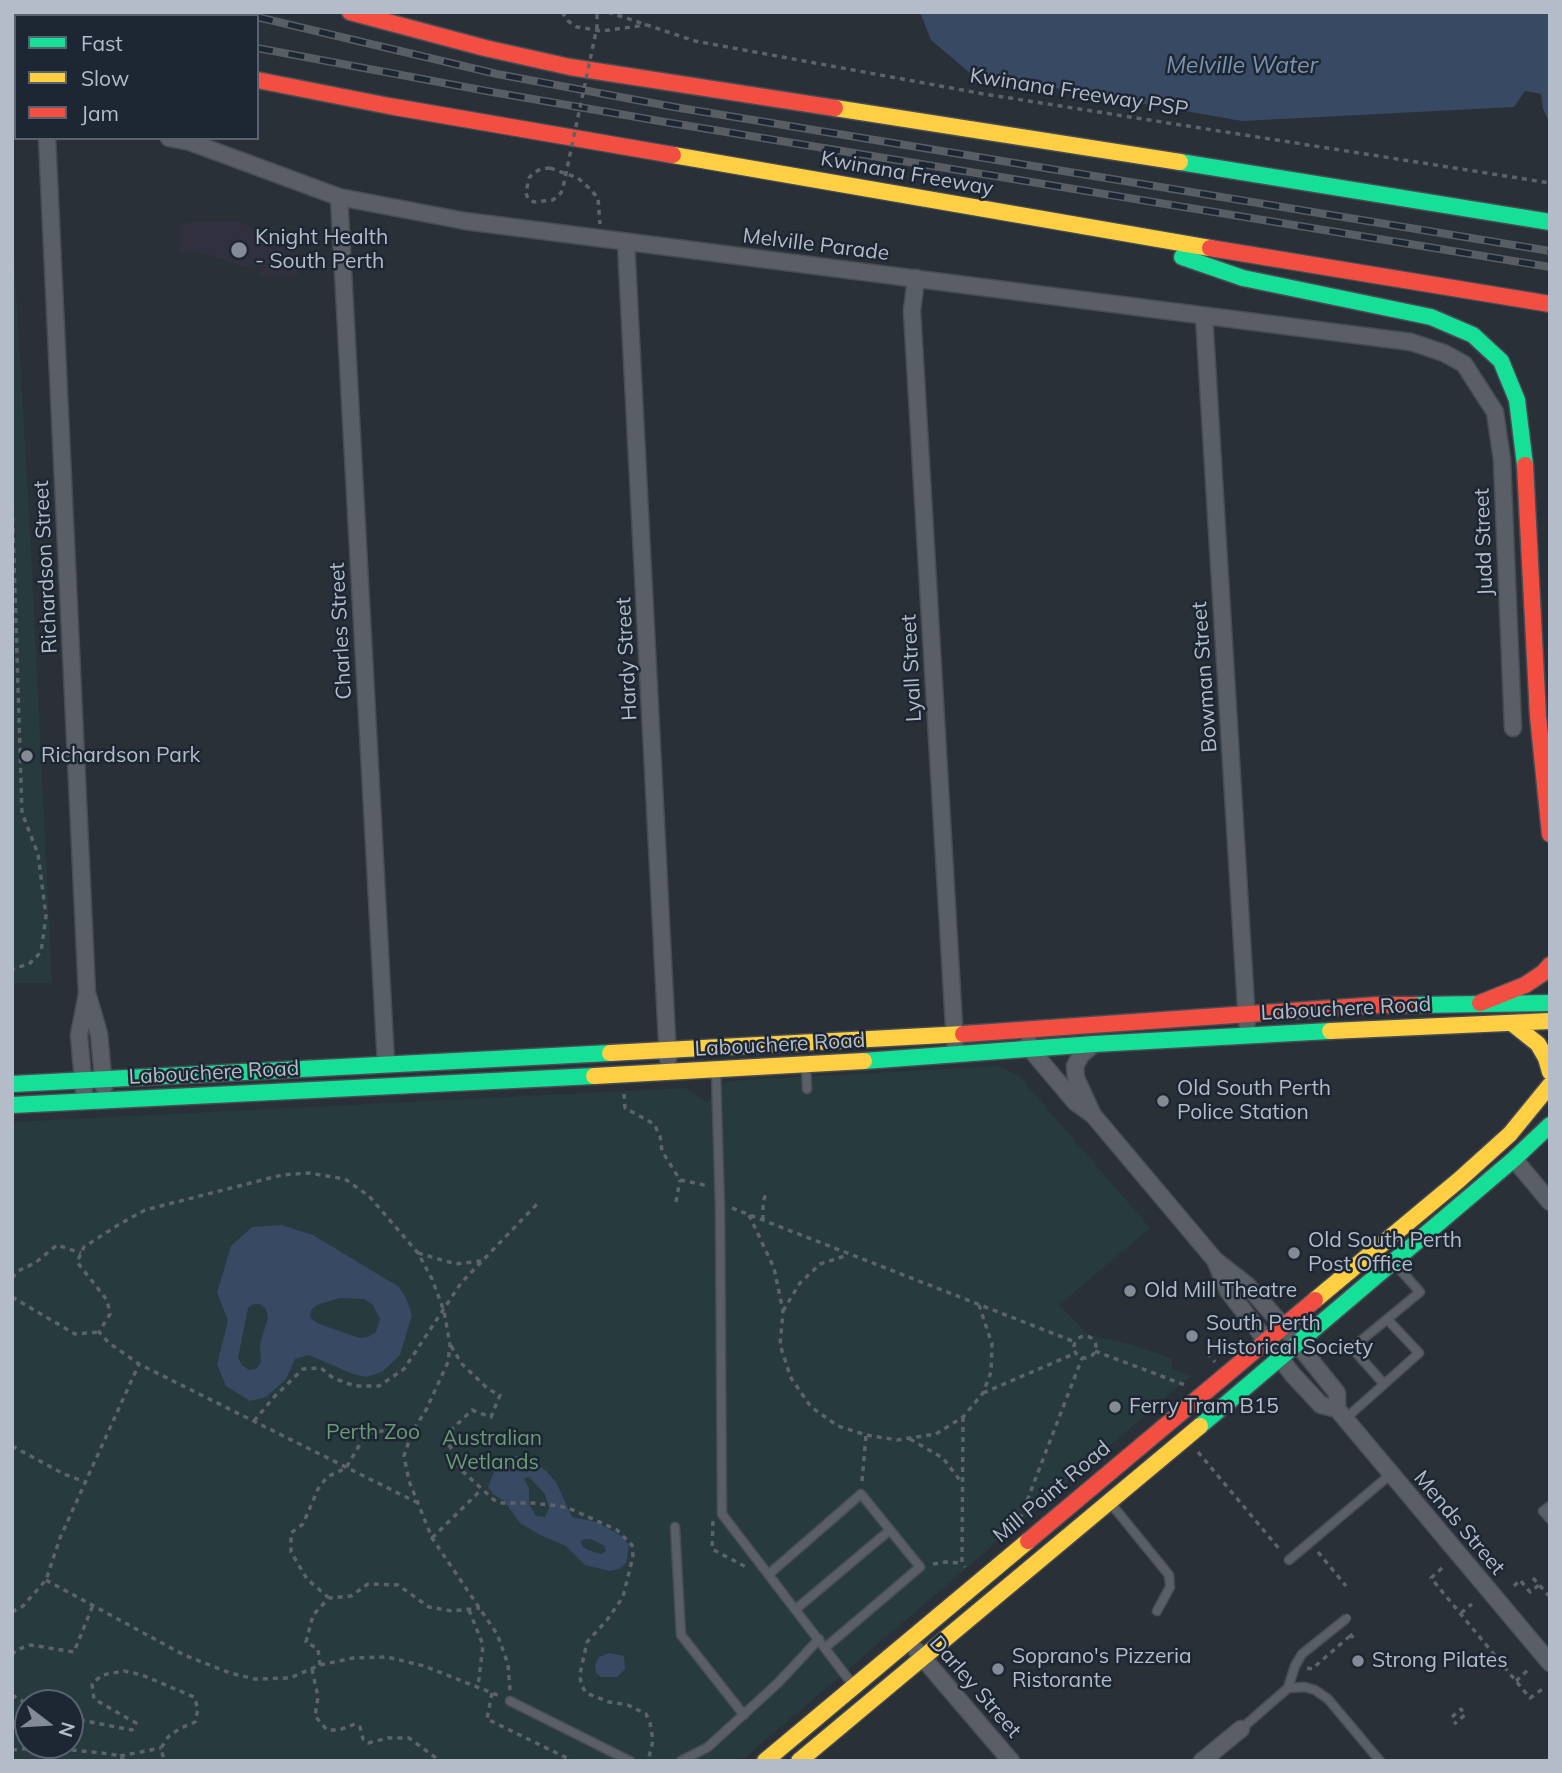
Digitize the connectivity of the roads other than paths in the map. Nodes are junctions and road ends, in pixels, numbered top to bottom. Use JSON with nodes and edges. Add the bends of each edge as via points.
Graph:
{"nodes":[{"id":1,"x":350,"y":12,"type":"edge"},
{"id":2,"x":259,"y":80,"type":"edge"},
{"id":3,"x":47,"y":140,"type":"edge"},
{"id":4,"x":180,"y":140,"type":"edge"},
{"id":5,"x":339,"y":197,"type":"junction"},
{"id":6,"x":1550,"y":222,"type":"edge"},
{"id":7,"x":1099,"y":229,"type":"junction"},
{"id":8,"x":626,"y":243,"type":"junction"},
{"id":9,"x":916,"y":278,"type":"junction"},
{"id":10,"x":1550,"y":304,"type":"edge"},
{"id":11,"x":1204,"y":316,"type":"junction"},
{"id":12,"x":1464,"y":364,"type":"joint"},
{"id":13,"x":1513,"y":728,"type":"dead end"},
{"id":14,"x":1550,"y":834,"type":"edge"},
{"id":15,"x":1550,"y":965,"type":"edge"},
{"id":16,"x":87,"y":994,"type":"junction"},
{"id":17,"x":1480,"y":1003,"type":"junction"},
{"id":18,"x":1550,"y":1003,"type":"edge"},
{"id":19,"x":1246,"y":1013,"type":"junction"},
{"id":20,"x":1550,"y":1021,"type":"edge"},
{"id":21,"x":1513,"y":1024,"type":"junction"},
{"id":22,"x":1048,"y":1027,"type":"junction"},
{"id":23,"x":1024,"y":1029,"type":"junction"},
{"id":24,"x":954,"y":1033,"type":"junction"},
{"id":25,"x":1247,"y":1035,"type":"junction"},
{"id":26,"x":1094,"y":1044,"type":"junction"},
{"id":27,"x":1062,"y":1048,"type":"junction"},
{"id":28,"x":668,"y":1050,"type":"junction"},
{"id":29,"x":1032,"y":1051,"type":"junction"},
{"id":30,"x":956,"y":1056,"type":"junction"},
{"id":31,"x":386,"y":1064,"type":"junction"},
{"id":32,"x":806,"y":1065,"type":"junction"},
{"id":33,"x":1075,"y":1066,"type":"junction"},
{"id":34,"x":716,"y":1070,"type":"junction"},
{"id":35,"x":669,"y":1072,"type":"junction"},
{"id":36,"x":1550,"y":1072,"type":"edge"},
{"id":37,"x":103,"y":1078,"type":"junction"},
{"id":38,"x":82,"y":1079,"type":"junction"},
{"id":39,"x":12,"y":1084,"type":"edge"},
{"id":40,"x":1550,"y":1084,"type":"edge"},
{"id":41,"x":807,"y":1089,"type":"dead end"},
{"id":42,"x":86,"y":1100,"type":"junction"},
{"id":43,"x":105,"y":1100,"type":"junction"},
{"id":44,"x":12,"y":1105,"type":"edge"},
{"id":45,"x":1093,"y":1115,"type":"junction"},
{"id":46,"x":1550,"y":1125,"type":"edge"},
{"id":47,"x":1514,"y":1159,"type":"junction"},
{"id":48,"x":1550,"y":1202,"type":"edge"},
{"id":49,"x":1215,"y":1260,"type":"junction"},
{"id":50,"x":1393,"y":1261,"type":"junction"},
{"id":51,"x":1387,"y":1319,"type":"junction"},
{"id":52,"x":1284,"y":1327,"type":"junction"},
{"id":53,"x":1267,"y":1340,"type":"junction"},
{"id":54,"x":1297,"y":1343,"type":"junction"},
{"id":55,"x":1280,"y":1357,"type":"junction"},
{"id":56,"x":1384,"y":1384,"type":"junction"},
{"id":57,"x":1341,"y":1414,"type":"junction"},
{"id":58,"x":1391,"y":1474,"type":"junction"},
{"id":59,"x":1110,"y":1503,"type":"junction"},
{"id":60,"x":1550,"y":1506,"type":"edge"},
{"id":61,"x":1550,"y":1519,"type":"edge"},
{"id":62,"x":675,"y":1527,"type":"dead end"},
{"id":63,"x":890,"y":1530,"type":"junction"},
{"id":64,"x":1289,"y":1560,"type":"road end"},
{"id":65,"x":769,"y":1574,"type":"junction"},
{"id":66,"x":796,"y":1609,"type":"junction"},
{"id":67,"x":1157,"y":1611,"type":"dead end"},
{"id":68,"x":1347,"y":1618,"type":"dead end"},
{"id":69,"x":819,"y":1639,"type":"junction"},
{"id":70,"x":907,"y":1641,"type":"junction"},
{"id":71,"x":826,"y":1647,"type":"junction"},
{"id":72,"x":1547,"y":1655,"type":"edge"},
{"id":73,"x":922,"y":1658,"type":"junction"},
{"id":74,"x":853,"y":1686,"type":"junction"},
{"id":75,"x":1288,"y":1688,"type":"junction"},
{"id":76,"x":510,"y":1701,"type":"road end"},
{"id":77,"x":744,"y":1715,"type":"junction"},
{"id":78,"x":1241,"y":1729,"type":"joint"},
{"id":79,"x":708,"y":1747,"type":"junction"},
{"id":80,"x":630,"y":1761,"type":"edge"},
{"id":81,"x":681,"y":1761,"type":"edge"},
{"id":82,"x":692,"y":1761,"type":"edge"},
{"id":83,"x":765,"y":1761,"type":"edge"},
{"id":84,"x":799,"y":1761,"type":"edge"},
{"id":85,"x":1012,"y":1761,"type":"edge"},
{"id":86,"x":1202,"y":1761,"type":"edge"},
{"id":87,"x":1380,"y":1761,"type":"edge"}],
"edges":[{"from":1,"to":6,"type":"main road","via":[[570,67]]},
{"from":2,"to":7,"type":"main road","name":"Kwinana Freeway"},
{"from":3,"to":16,"type":"street","name":"Richardson Street"},
{"from":4,"to":5,"type":"street","name":"Melville Parade"},
{"from":5,"to":8,"type":"street","name":"Melville Parade","via":[[466,221]]},
{"from":5,"to":31,"type":"street","name":"Charles Street"},
{"from":7,"to":10,"type":"main road","name":"Kwinana Freeway"},
{"from":7,"to":14,"type":"main road","via":[[1243,278],[1431,317],[1474,335],[1501,361],[1517,400],[1525,459],[1538,716]]},
{"from":8,"to":9,"type":"street","name":"Melville Parade"},
{"from":8,"to":28,"type":"street","name":"Hardy Street"},
{"from":9,"to":11,"type":"street","name":"Melville Parade"},
{"from":9,"to":24,"type":"street","name":"Lyall Street","via":[[912,311]]},
{"from":11,"to":12,"type":"street","name":"Melville Parade","via":[[1410,342]]},
{"from":11,"to":19,"type":"street","name":"Bowman Street"},
{"from":12,"to":13,"type":"street","name":"Judd Street","via":[[1495,412],[1500,448]]},
{"from":15,"to":17,"type":"main road","via":[[1525,985]]},
{"from":16,"to":37,"type":"street","name":"Richardson Street","via":[[99,1034]]},
{"from":16,"to":38,"type":"street","name":"Richardson Street","via":[[79,1035]]},
{"from":17,"to":18,"type":"main road","name":"Labouchere Road"},
{"from":17,"to":19,"type":"main road","name":"Labouchere Road"},
{"from":19,"to":22,"type":"main road","name":"Labouchere Road"},
{"from":19,"to":25,"type":"street","name":"Bowman Street"},
{"from":20,"to":21,"type":"main road","name":"Labouchere Road"},
{"from":21,"to":25,"type":"main road","name":"Labouchere Road"},
{"from":21,"to":36,"type":"main road","via":[[1538,1044]]},
{"from":22,"to":23,"type":"main road","name":"Labouchere Road"},
{"from":22,"to":27,"type":"street","name":"Mends Street"},
{"from":23,"to":24,"type":"main road","name":"Labouchere Road"},
{"from":23,"to":29,"type":"street","name":"Mends Street"},
{"from":24,"to":28,"type":"main road","name":"Labouchere Road"},
{"from":24,"to":30,"type":"street","name":"Lyall Street"},
{"from":25,"to":26,"type":"main road","name":"Labouchere Road"},
{"from":26,"to":27,"type":"main road","name":"Labouchere Road"},
{"from":26,"to":33,"type":"street"},
{"from":27,"to":29,"type":"main road","name":"Labouchere Road"},
{"from":27,"to":33,"type":"street","name":"Mends Street"},
{"from":28,"to":31,"type":"main road","name":"Labouchere Road"},
{"from":28,"to":35,"type":"street","name":"Hardy Street"},
{"from":29,"to":30,"type":"main road","name":"Labouchere Road"},
{"from":29,"to":45,"type":"street","name":"Mends Street","via":[[1075,1102]]},
{"from":30,"to":32,"type":"main road","name":"Labouchere Road"},
{"from":31,"to":37,"type":"main road","name":"Labouchere Road"},
{"from":32,"to":34,"type":"main road","name":"Labouchere Road"},
{"from":32,"to":41,"type":"lane"},
{"from":33,"to":45,"type":"street","name":"Mends Street"},
{"from":34,"to":35,"type":"main road","name":"Labouchere Road"},
{"from":34,"to":65,"type":"lane","via":[[722,1514]]},
{"from":35,"to":43,"type":"main road","name":"Labouchere Road"},
{"from":37,"to":38,"type":"main road","name":"Labouchere Road"},
{"from":37,"to":43,"type":"street","name":"Richardson Street"},
{"from":38,"to":39,"type":"main road","name":"Labouchere Road"},
{"from":38,"to":42,"type":"street","name":"Richardson Street"},
{"from":40,"to":52,"type":"main road","name":"Mill Point Road","via":[[1510,1134]]},
{"from":42,"to":43,"type":"main road","name":"Labouchere Road"},
{"from":42,"to":44,"type":"main road","name":"Labouchere Road"},
{"from":45,"to":49,"type":"street","name":"Mends Street"},
{"from":46,"to":47,"type":"main road"},
{"from":47,"to":48,"type":"street"},
{"from":47,"to":50,"type":"main road"},
{"from":49,"to":52,"type":"street","name":"Mends Street","via":[[1247,1285]]},
{"from":49,"to":53,"type":"street","name":"Mends Street","via":[[1228,1291]]},
{"from":50,"to":51,"type":"lane","via":[[1420,1292]]},
{"from":50,"to":54,"type":"main road"},
{"from":51,"to":56,"type":"lane","via":[[1419,1353]]},
{"from":51,"to":56,"type":"lane","via":[[1352,1348]]},
{"from":52,"to":53,"type":"main road","name":"Mill Point Road"},
{"from":52,"to":54,"type":"street","name":"Mends Street"},
{"from":53,"to":55,"type":"street","name":"Mends Street"},
{"from":53,"to":70,"type":"main road","name":"Mill Point Road"},
{"from":54,"to":55,"type":"main road"},
{"from":54,"to":57,"type":"street","name":"Mends Street","via":[[1337,1393]]},
{"from":55,"to":57,"type":"street","name":"Mends Street","via":[[1321,1405]]},
{"from":55,"to":59,"type":"main road"},
{"from":56,"to":57,"type":"lane"},
{"from":57,"to":58,"type":"street","name":"Mends Street"},
{"from":58,"to":64,"type":"lane"},
{"from":58,"to":72,"type":"street","name":"Mends Street"},
{"from":59,"to":67,"type":"lane","via":[[1169,1574],[1170,1587]]},
{"from":59,"to":73,"type":"main road"},
{"from":60,"to":61,"type":"lane","via":[[1543,1511]]},
{"from":62,"to":77,"type":"lane","via":[[681,1635]]},
{"from":63,"to":65,"type":"lane","via":[[861,1494]]},
{"from":63,"to":66,"type":"lane"},
{"from":63,"to":71,"type":"lane","via":[[920,1567]]},
{"from":65,"to":66,"type":"lane"},
{"from":66,"to":69,"type":"lane"},
{"from":68,"to":75,"type":"lane","bridge":true,"via":[[1302,1654]]},
{"from":69,"to":71,"type":"lane"},
{"from":69,"to":77,"type":"lane"},
{"from":70,"to":73,"type":"street","name":"Darley Street"},
{"from":70,"to":74,"type":"main road","name":"Mill Point Road"},
{"from":71,"to":74,"type":"lane"},
{"from":73,"to":84,"type":"main road"},
{"from":73,"to":85,"type":"street","name":"Darley Street"},
{"from":74,"to":83,"type":"main road","name":"Mill Point Road"},
{"from":75,"to":78,"type":"lane"},
{"from":75,"to":87,"type":"lane","via":[[1305,1687],[1328,1699]]},
{"from":76,"to":80,"type":"lane"},
{"from":77,"to":79,"type":"lane"},
{"from":78,"to":86,"type":"street"},
{"from":79,"to":81,"type":"lane"},
{"from":79,"to":82,"type":"lane"}]}
